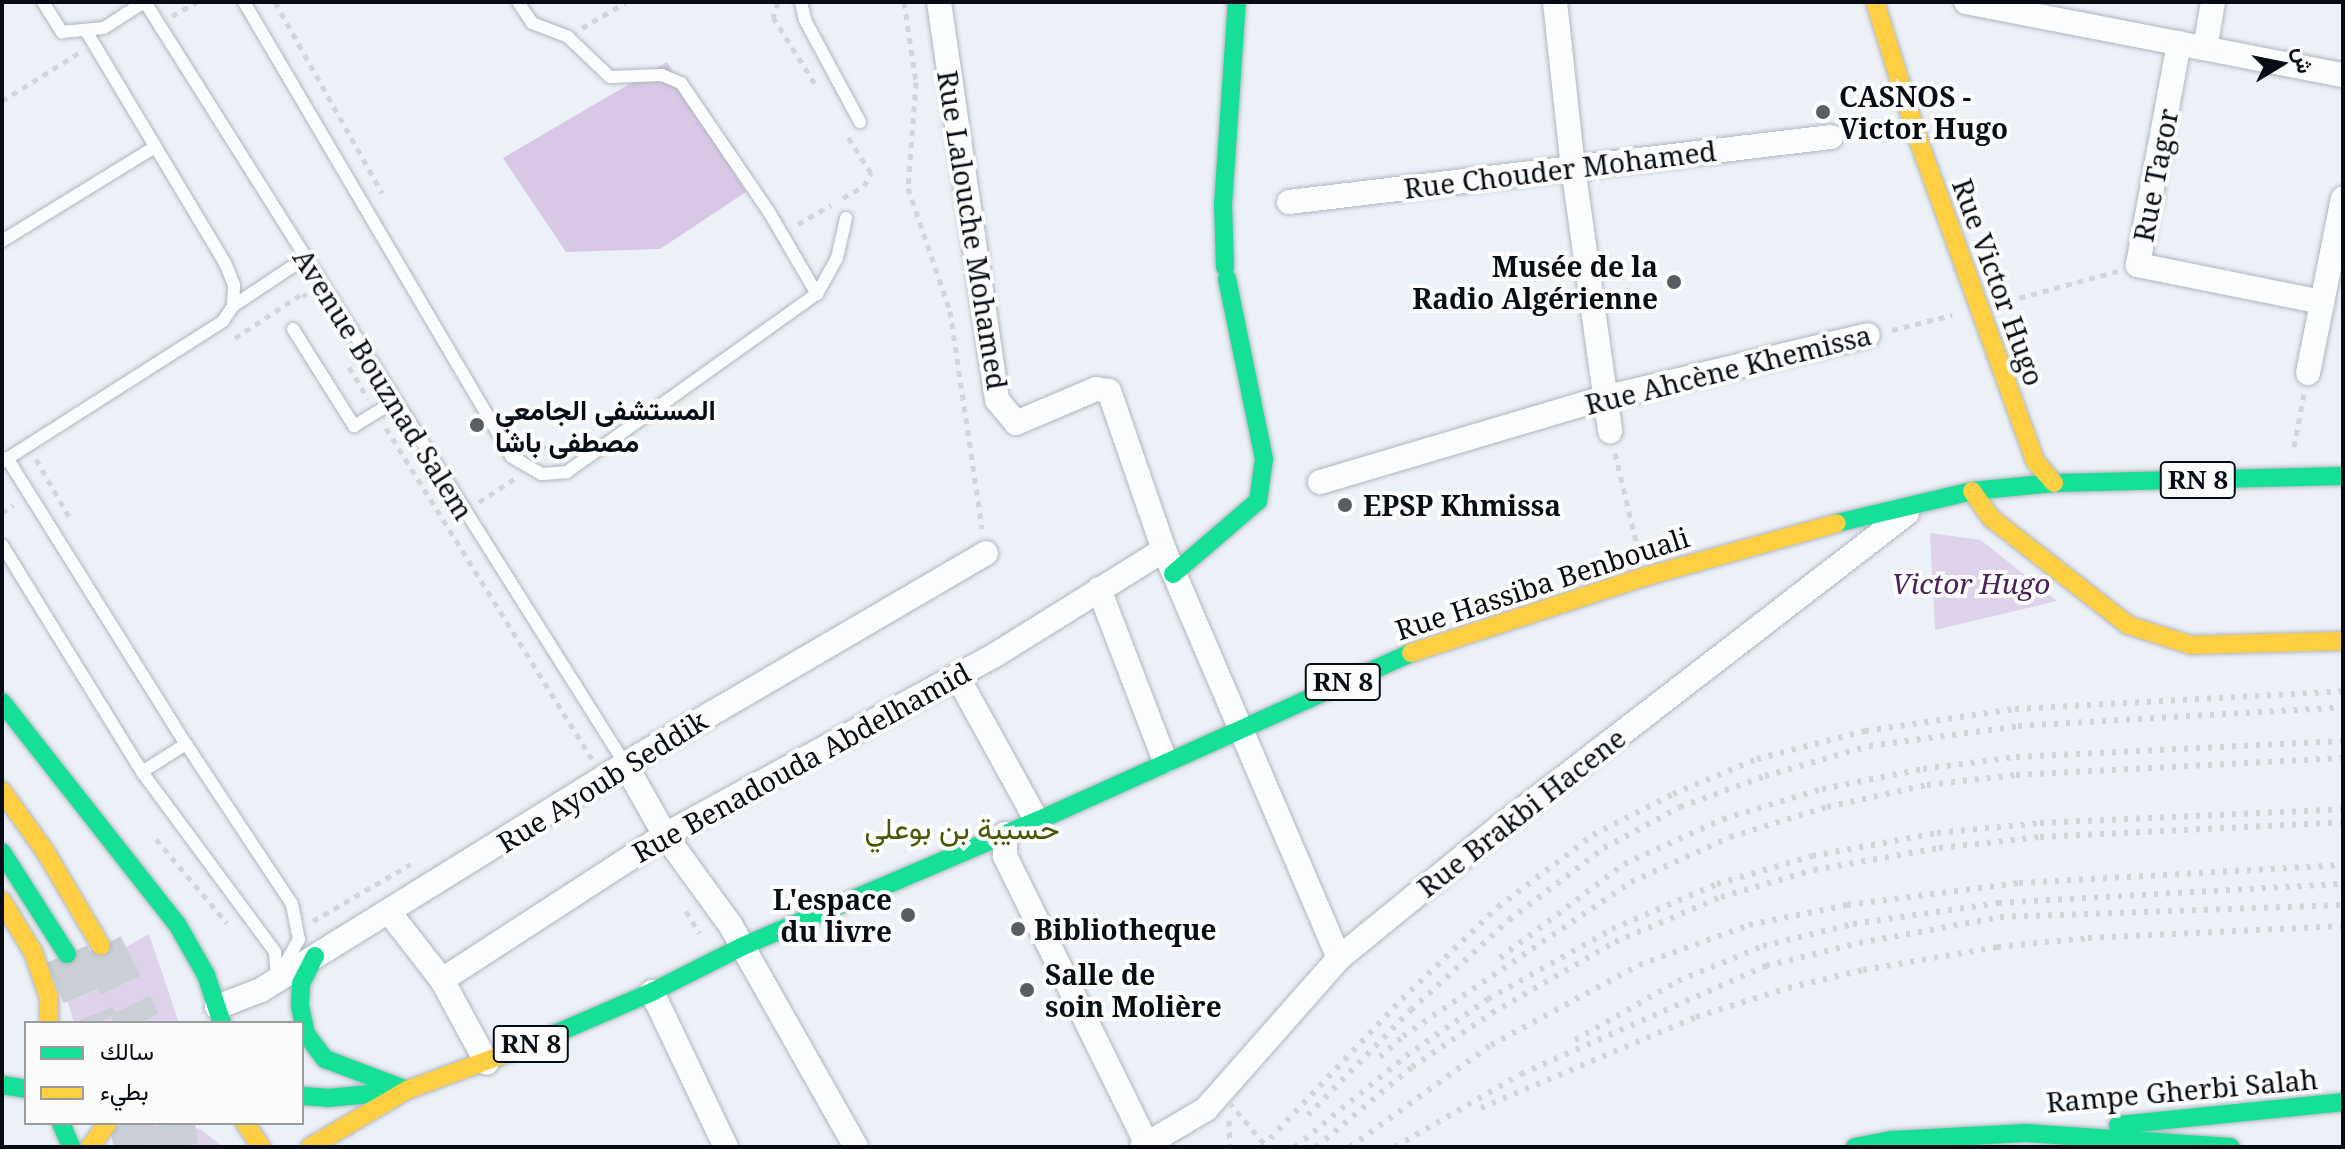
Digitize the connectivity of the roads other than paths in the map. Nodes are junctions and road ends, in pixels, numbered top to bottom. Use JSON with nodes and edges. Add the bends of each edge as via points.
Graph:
{"nodes":[{"id":1,"x":43,"y":2,"type":"edge"},
{"id":2,"x":145,"y":2,"type":"edge"},
{"id":3,"x":244,"y":2,"type":"edge"},
{"id":4,"x":518,"y":2,"type":"edge"},
{"id":5,"x":801,"y":2,"type":"edge"},
{"id":6,"x":939,"y":2,"type":"edge"},
{"id":7,"x":1237,"y":2,"type":"edge"},
{"id":8,"x":1555,"y":2,"type":"edge"},
{"id":9,"x":1875,"y":2,"type":"edge"},
{"id":10,"x":1966,"y":2,"type":"edge"},
{"id":11,"x":2213,"y":2,"type":"edge"},
{"id":12,"x":2046,"y":10,"type":"edge"},
{"id":13,"x":86,"y":31,"type":"junction"},
{"id":14,"x":2179,"y":43,"type":"junction"},
{"id":15,"x":2205,"y":48,"type":"junction"},
{"id":16,"x":2343,"y":75,"type":"edge"},
{"id":17,"x":860,"y":122,"type":"dead end"},
{"id":18,"x":1831,"y":137,"type":"road end"},
{"id":19,"x":155,"y":147,"type":"junction"},
{"id":20,"x":1573,"y":167,"type":"junction"},
{"id":21,"x":2343,"y":198,"type":"edge"},
{"id":22,"x":1289,"y":202,"type":"dead end"},
{"id":23,"x":846,"y":218,"type":"dead end"},
{"id":24,"x":2,"y":241,"type":"edge"},
{"id":25,"x":305,"y":258,"type":"junction"},
{"id":26,"x":2335,"y":278,"type":"edge"},
{"id":27,"x":817,"y":294,"type":"junction"},
{"id":28,"x":2322,"y":302,"type":"junction"},
{"id":29,"x":233,"y":306,"type":"junction"},
{"id":30,"x":293,"y":329,"type":"dead end"},
{"id":31,"x":1868,"y":335,"type":"road end"},
{"id":32,"x":2308,"y":373,"type":"road end"},
{"id":33,"x":1604,"y":398,"type":"junction"},
{"id":34,"x":395,"y":401,"type":"junction"},
{"id":35,"x":1610,"y":431,"type":"road end"},
{"id":36,"x":4,"y":460,"type":"edge"},
{"id":37,"x":2343,"y":476,"type":"edge"},
{"id":38,"x":1320,"y":482,"type":"dead end"},
{"id":39,"x":2054,"y":483,"type":"junction"},
{"id":40,"x":1972,"y":491,"type":"junction"},
{"id":41,"x":1920,"y":504,"type":"junction"},
{"id":42,"x":2,"y":545,"type":"edge"},
{"id":43,"x":1164,"y":550,"type":"junction"},
{"id":44,"x":986,"y":553,"type":"road end"},
{"id":45,"x":1173,"y":574,"type":"junction"},
{"id":46,"x":1099,"y":589,"type":"junction"},
{"id":47,"x":2343,"y":641,"type":"edge"},
{"id":48,"x":957,"y":676,"type":"junction"},
{"id":49,"x":2,"y":702,"type":"edge"},
{"id":50,"x":1239,"y":728,"type":"junction"},
{"id":51,"x":186,"y":744,"type":"junction"},
{"id":52,"x":1165,"y":761,"type":"junction"},
{"id":53,"x":625,"y":764,"type":"junction"},
{"id":54,"x":142,"y":772,"type":"junction"},
{"id":55,"x":2,"y":791,"type":"edge"},
{"id":56,"x":1037,"y":821,"type":"junction"},
{"id":57,"x":1005,"y":834,"type":"junction"},
{"id":58,"x":665,"y":835,"type":"junction"},
{"id":59,"x":2,"y":852,"type":"edge"},
{"id":60,"x":2,"y":901,"type":"edge"},
{"id":61,"x":389,"y":912,"type":"junction"},
{"id":62,"x":101,"y":946,"type":"tunnel mouth"},
{"id":63,"x":741,"y":947,"type":"junction"},
{"id":64,"x":67,"y":954,"type":"tunnel mouth"},
{"id":65,"x":315,"y":956,"type":"junction"},
{"id":66,"x":1339,"y":958,"type":"junction"},
{"id":67,"x":277,"y":978,"type":"junction"},
{"id":68,"x":442,"y":980,"type":"junction"},
{"id":69,"x":652,"y":992,"type":"junction"},
{"id":70,"x":219,"y":1015,"type":"edge"},
{"id":71,"x":49,"y":1021,"type":"edge"},
{"id":72,"x":303,"y":1021,"type":"edge"},
{"id":73,"x":304,"y":1025,"type":"edge"},
{"id":74,"x":487,"y":1063,"type":"junction"},
{"id":75,"x":313,"y":1072,"type":"dead end"},
{"id":76,"x":2,"y":1085,"type":"edge"},
{"id":77,"x":24,"y":1089,"type":"edge"},
{"id":78,"x":407,"y":1090,"type":"junction"},
{"id":79,"x":304,"y":1096,"type":"edge"},
{"id":80,"x":2343,"y":1102,"type":"edge"},
{"id":81,"x":62,"y":1125,"type":"edge"},
{"id":82,"x":106,"y":1125,"type":"edge"},
{"id":83,"x":246,"y":1125,"type":"edge"},
{"id":84,"x":2026,"y":1133,"type":"junction"},
{"id":85,"x":314,"y":1145,"type":"edge"},
{"id":86,"x":1146,"y":1146,"type":"edge"},
{"id":87,"x":71,"y":1147,"type":"edge"},
{"id":88,"x":90,"y":1147,"type":"edge"},
{"id":89,"x":261,"y":1147,"type":"edge"},
{"id":90,"x":726,"y":1147,"type":"edge"},
{"id":91,"x":856,"y":1147,"type":"edge"},
{"id":92,"x":1855,"y":1147,"type":"edge"},
{"id":93,"x":2055,"y":1147,"type":"edge"},
{"id":94,"x":2231,"y":1147,"type":"edge"}],
"edges":[{"from":1,"to":13,"type":"lane","via":[[62,32]]},
{"from":2,"to":13,"type":"lane","via":[[104,28]]},
{"from":2,"to":25,"type":"lane","name":"Avenue Bouznad Salem"},
{"from":3,"to":27,"type":"lane","via":[[512,457],[541,474],[567,472]]},
{"from":4,"to":27,"type":"lane","via":[[532,23],[568,37],[610,77],[662,75],[681,83]]},
{"from":5,"to":17,"type":"lane","via":[[805,20]]},
{"from":6,"to":43,"type":"street","name":"Rue Lalouche Mohamed","via":[[997,400],[1016,423],[1096,389],[1109,391]]},
{"from":7,"to":45,"type":"main road","via":[[1223,205],[1226,273],[1264,459],[1258,501]]},
{"from":8,"to":20,"type":"street"},
{"from":9,"to":39,"type":"main road","name":"Rue Victor Hugo","via":[[1918,139],[2035,461]]},
{"from":10,"to":12,"type":"street"},
{"from":11,"to":15,"type":"street"},
{"from":12,"to":14,"type":"street"},
{"from":13,"to":19,"type":"lane"},
{"from":14,"to":15,"type":"street"},
{"from":14,"to":28,"type":"street","name":"Rue Tagor","via":[[2138,265]]},
{"from":15,"to":16,"type":"street"},
{"from":18,"to":20,"type":"street","name":"Rue Chouder Mohamed"},
{"from":19,"to":24,"type":"lane"},
{"from":19,"to":29,"type":"lane","via":[[225,263],[234,285]]},
{"from":20,"to":22,"type":"street","name":"Rue Chouder Mohamed"},
{"from":20,"to":33,"type":"street"},
{"from":21,"to":26,"type":"street"},
{"from":23,"to":27,"type":"lane","via":[[837,258]]},
{"from":25,"to":29,"type":"lane"},
{"from":25,"to":34,"type":"lane","name":"Avenue Bouznad Salem"},
{"from":26,"to":28,"type":"street"},
{"from":28,"to":32,"type":"street"},
{"from":29,"to":36,"type":"lane","via":[[223,321]]},
{"from":30,"to":34,"type":"lane","via":[[354,426]]},
{"from":31,"to":33,"type":"street","name":"Rue Ahcène Khemissa"},
{"from":33,"to":35,"type":"street"},
{"from":33,"to":38,"type":"street","name":"Rue Ahcène Khemissa"},
{"from":34,"to":53,"type":"lane","name":"Avenue Bouznad Salem"},
{"from":36,"to":51,"type":"lane"},
{"from":37,"to":39,"type":"main road","name":"Rue Hassiba Benbouali","number":"RN 8"},
{"from":39,"to":40,"type":"main road","name":"Rue Hassiba Benbouali","number":"RN 8"},
{"from":40,"to":41,"type":"main road","name":"Rue Hassiba Benbouali","number":"RN 8"},
{"from":40,"to":47,"type":"main road","via":[[1991,518],[2128,625],[2191,645]]},
{"from":41,"to":50,"type":"main road","name":"Rue Hassiba Benbouali","number":"RN 8","via":[[1644,577],[1430,644]]},
{"from":41,"to":66,"type":"street","name":"Rue Brakbi Hacene","via":[[1496,830]]},
{"from":42,"to":54,"type":"lane"},
{"from":43,"to":45,"type":"street","name":"Rue Lalouche Mohamed"},
{"from":43,"to":46,"type":"street","name":"Rue Benadouda Abdelhamid"},
{"from":44,"to":53,"type":"street","name":"Rue Ayoub Seddik"},
{"from":45,"to":50,"type":"street","name":"Rue Lalouche Mohamed"},
{"from":46,"to":48,"type":"street","name":"Rue Benadouda Abdelhamid"},
{"from":46,"to":52,"type":"street"},
{"from":48,"to":56,"type":"street"},
{"from":48,"to":58,"type":"street","name":"Rue Benadouda Abdelhamid"},
{"from":49,"to":70,"type":"main road","via":[[177,924],[206,975]]},
{"from":50,"to":52,"type":"main road","name":"Rue Hassiba Benbouali","number":"RN 8"},
{"from":50,"to":66,"type":"street","name":"Rue Lalouche Mohamed"},
{"from":51,"to":54,"type":"lane"},
{"from":51,"to":67,"type":"lane","via":[[292,904],[299,939]]},
{"from":52,"to":56,"type":"main road","name":"Rue Hassiba Benbouali","number":"RN 8"},
{"from":53,"to":58,"type":"street"},
{"from":53,"to":61,"type":"street","name":"Rue Ayoub Seddik","via":[[593,770]]},
{"from":54,"to":67,"type":"lane","via":[[275,952]]},
{"from":55,"to":62,"type":"main road"},
{"from":56,"to":57,"type":"main road","name":"Rue Hassiba Benbouali","number":"RN 8"},
{"from":57,"to":63,"type":"main road","name":"Rue Hassiba Benbouali","number":"RN 8"},
{"from":57,"to":86,"type":"street","via":[[1005,856]]},
{"from":58,"to":63,"type":"street"},
{"from":58,"to":68,"type":"street","name":"Rue Benadouda Abdelhamid"},
{"from":59,"to":64,"type":"main road"},
{"from":60,"to":71,"type":"main road","via":[[33,952],[49,998]]},
{"from":61,"to":65,"type":"street","name":"Rue Ayoub Seddik"},
{"from":61,"to":68,"type":"street"},
{"from":63,"to":69,"type":"main road","name":"Rue Hassiba Benbouali","number":"RN 8"},
{"from":63,"to":91,"type":"street"},
{"from":65,"to":67,"type":"street","name":"Rue Ayoub Seddik"},
{"from":65,"to":72,"type":"main road","via":[[301,984]]},
{"from":66,"to":86,"type":"street","name":"Rue Brakbi Hacene","via":[[1226,1090]]},
{"from":67,"to":70,"type":"street","name":"Rue Ayoub Seddik"},
{"from":68,"to":74,"type":"street"},
{"from":69,"to":74,"type":"main road","name":"Rue Hassiba Benbouali","number":"RN 8"},
{"from":69,"to":90,"type":"street"},
{"from":73,"to":78,"type":"main road","via":[[325,1059]]},
{"from":74,"to":78,"type":"main road","name":"Rue Hassiba Benbouali","number":"RN 8"},
{"from":75,"to":78,"type":"main road"},
{"from":76,"to":77,"type":"main road"},
{"from":78,"to":79,"type":"main road","name":"Rue Hassiba Benbouali"},
{"from":78,"to":85,"type":"main road","name":"Rue Hassiba Benbouali"},
{"from":80,"to":84,"type":"main road","name":"Rampe Gherbi Salah"},
{"from":81,"to":87,"type":"main road"},
{"from":82,"to":88,"type":"main road"},
{"from":83,"to":89,"type":"main road"},
{"from":84,"to":92,"type":"main road"},
{"from":84,"to":93,"type":"main road"},
{"from":84,"to":94,"type":"main road"}]}
